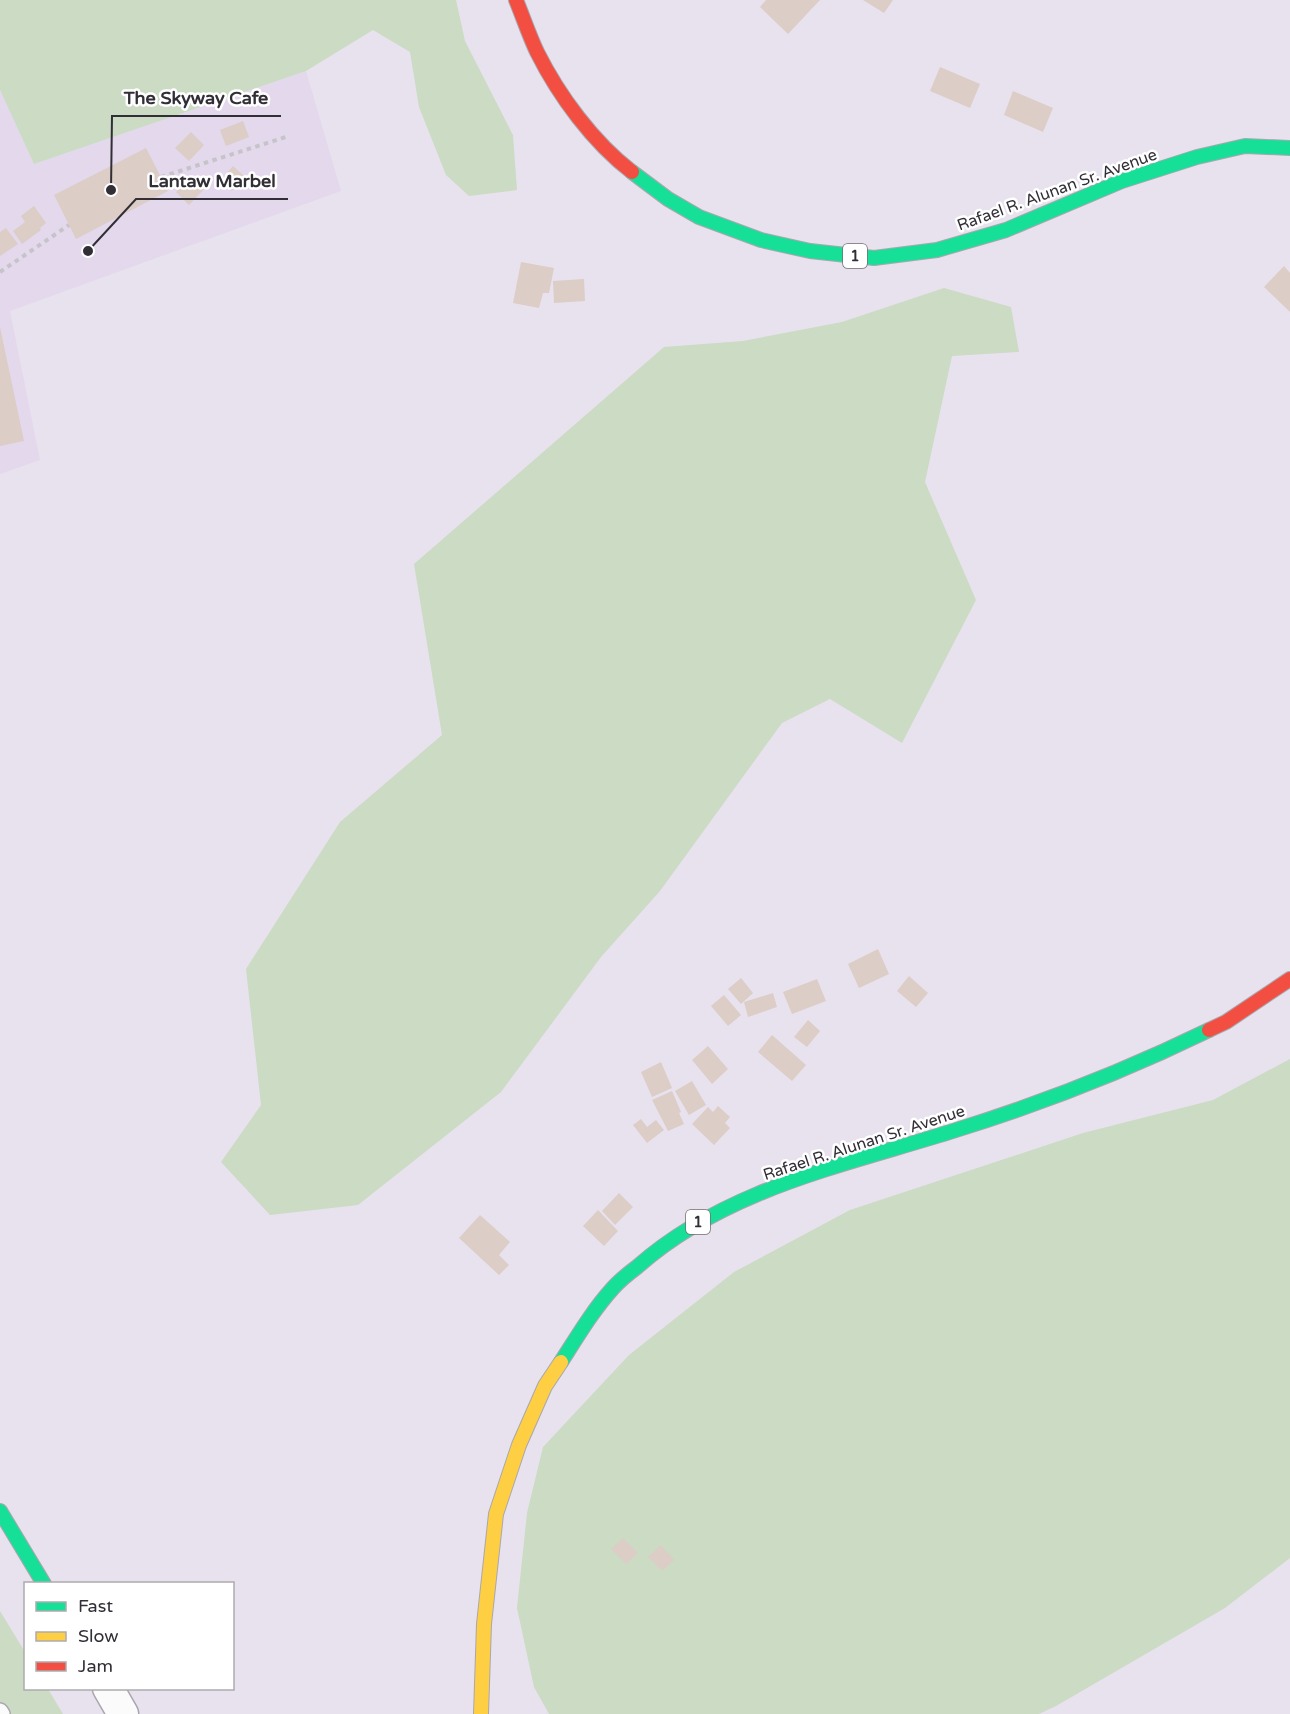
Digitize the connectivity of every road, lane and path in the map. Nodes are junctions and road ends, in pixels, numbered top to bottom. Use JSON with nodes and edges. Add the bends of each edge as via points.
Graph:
{"nodes":[{"id":1,"x":516,"y":0,"type":"edge"},
{"id":2,"x":289,"y":136,"type":"dead end"},
{"id":3,"x":1290,"y":148,"type":"edge"},
{"id":4,"x":161,"y":177,"type":"dead end"},
{"id":5,"x":69,"y":225,"type":"dead end"},
{"id":6,"x":0,"y":272,"type":"edge"},
{"id":7,"x":1290,"y":979,"type":"edge"},
{"id":8,"x":0,"y":1511,"type":"edge"},
{"id":9,"x":43,"y":1582,"type":"edge"},
{"id":10,"x":109,"y":1690,"type":"edge"},
{"id":11,"x":123,"y":1714,"type":"edge"},
{"id":12,"x":481,"y":1714,"type":"edge"}],
"edges":[{"from":1,"to":3,"type":"main road","name":"Rafael R. Alunan Sr. Avenue","number":"1","via":[[537,52],[568,103],[627,168],[699,217],[761,240],[810,251],[874,258],[937,250],[1006,230],[1122,181],[1197,157],[1245,146]]},
{"from":2,"to":4,"type":"path"},
{"from":5,"to":6,"type":"path"},
{"from":7,"to":12,"type":"main road","name":"Rafael R. Alunan Sr. Avenue","number":"1","via":[[1226,1022],[1141,1063],[979,1122],[799,1177],[708,1216],[659,1247],[614,1287],[545,1386],[519,1445],[496,1514],[484,1624]]},
{"from":8,"to":9,"type":"main road"},
{"from":10,"to":11,"type":"street"}]}
